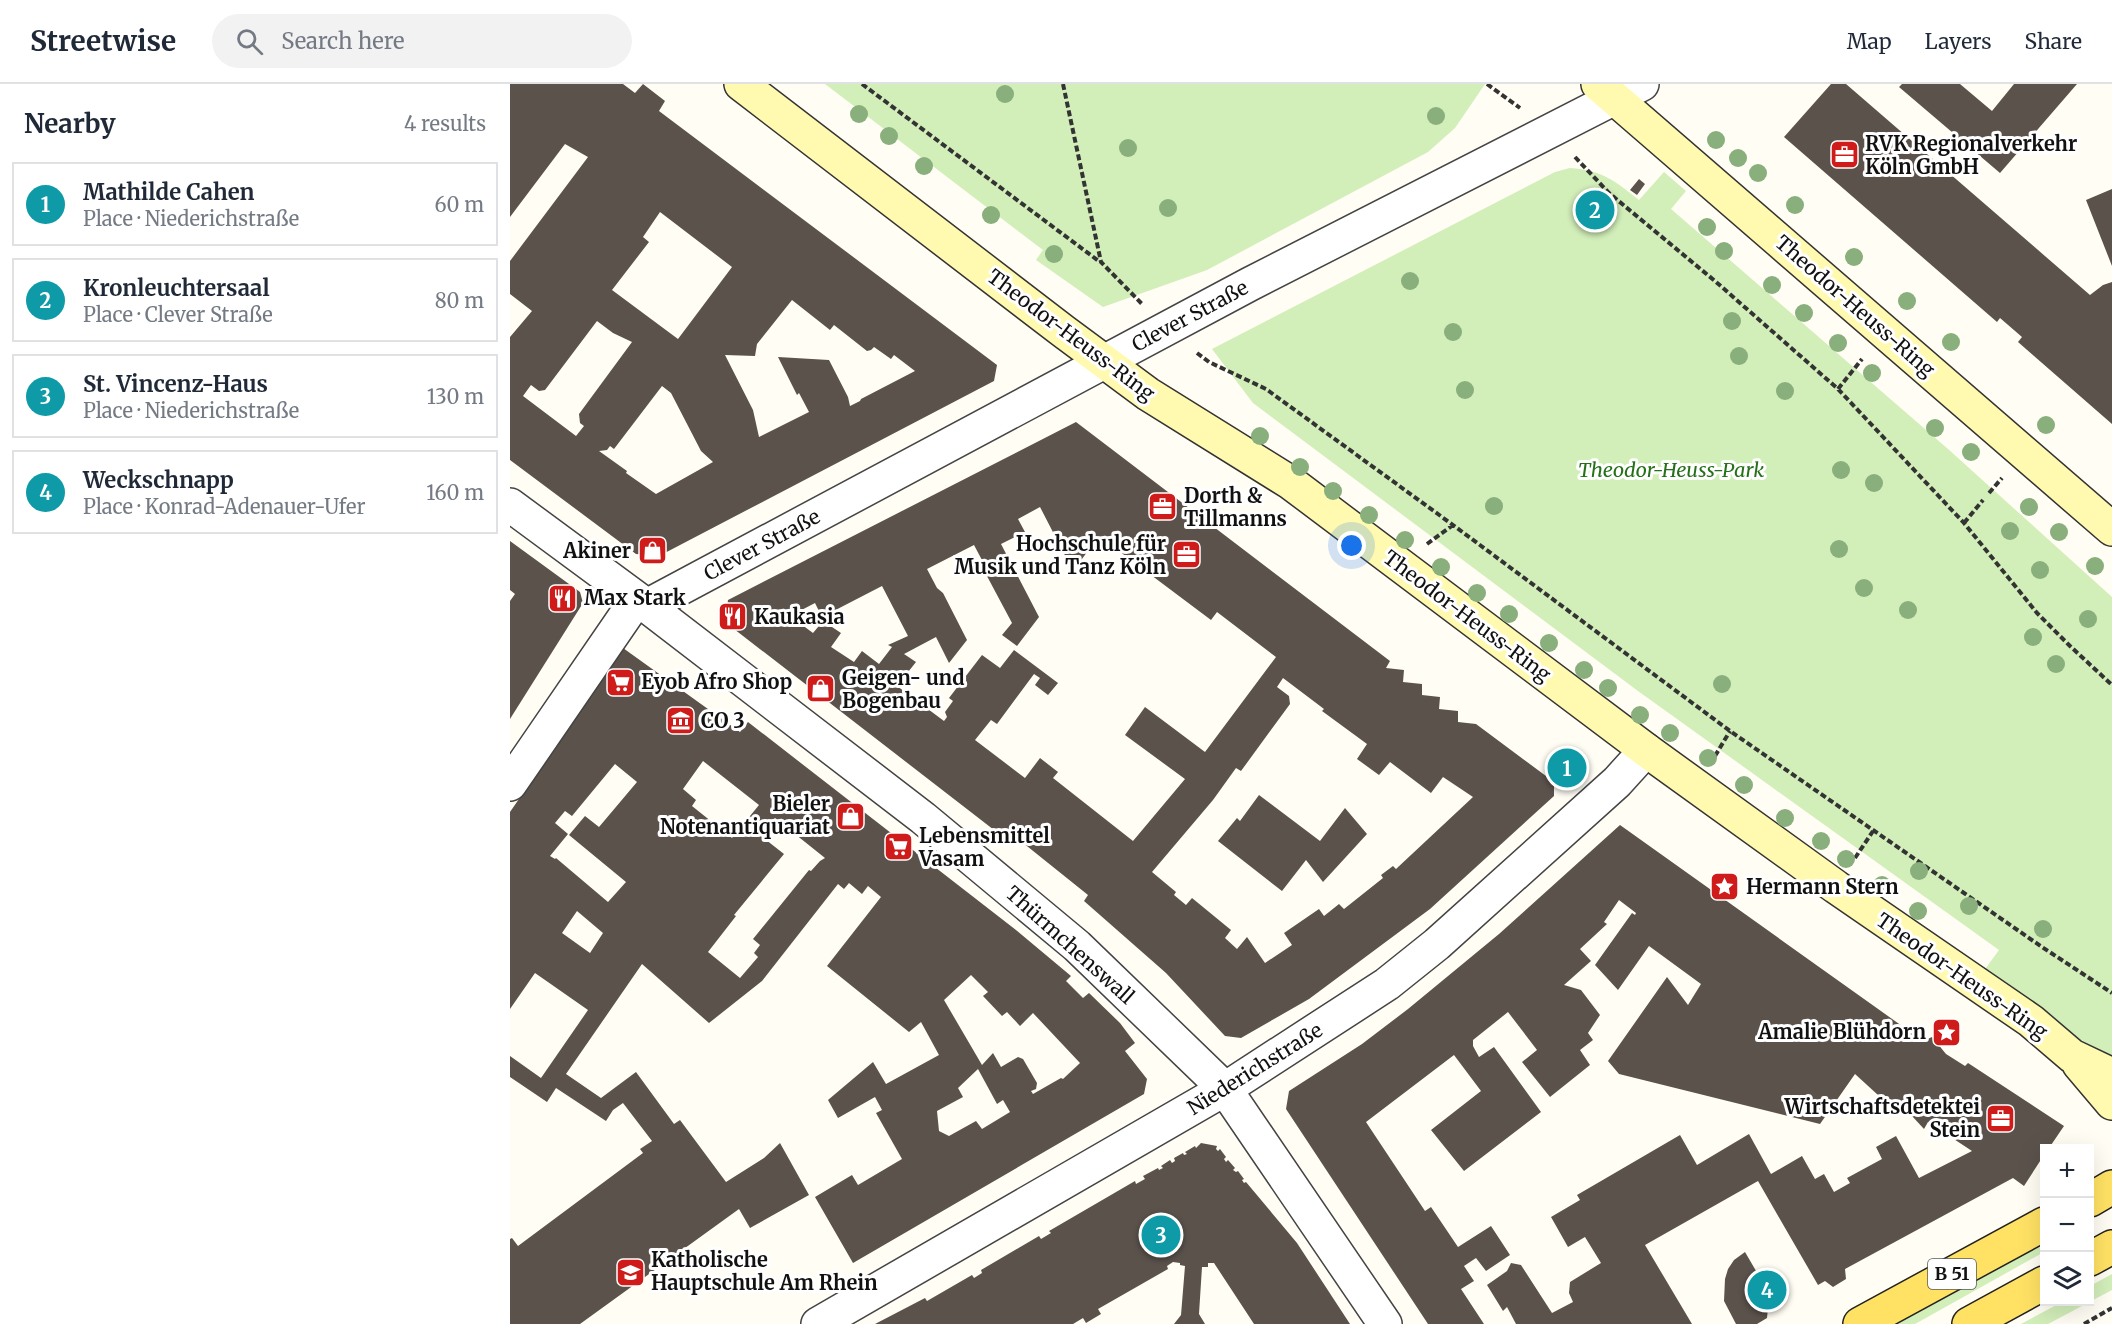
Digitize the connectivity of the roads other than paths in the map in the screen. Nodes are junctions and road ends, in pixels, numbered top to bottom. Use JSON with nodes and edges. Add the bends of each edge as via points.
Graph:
{"nodes":[{"id":1,"x":741,"y":84,"type":"edge"},
{"id":2,"x":1618,"y":88,"type":"edge"},
{"id":3,"x":1103,"y":362,"type":"junction"},
{"id":4,"x":510,"y":506,"type":"edge"},
{"id":5,"x":2112,"y":529,"type":"edge"},
{"id":6,"x":642,"y":602,"type":"junction"},
{"id":7,"x":1646,"y":750,"type":"junction"},
{"id":8,"x":510,"y":784,"type":"edge"},
{"id":9,"x":2072,"y":1056,"type":"junction"},
{"id":10,"x":2112,"y":1075,"type":"edge"},
{"id":11,"x":1225,"y":1089,"type":"junction"},
{"id":12,"x":2112,"y":1103,"type":"edge"},
{"id":13,"x":2112,"y":1188,"type":"edge"},
{"id":14,"x":2094,"y":1198,"type":"edge"},
{"id":15,"x":2040,"y":1226,"type":"edge"},
{"id":16,"x":2112,"y":1247,"type":"edge"},
{"id":17,"x":2094,"y":1257,"type":"edge"},
{"id":18,"x":2040,"y":1285,"type":"edge"},
{"id":19,"x":818,"y":1324,"type":"edge"},
{"id":20,"x":1385,"y":1324,"type":"edge"},
{"id":21,"x":1860,"y":1324,"type":"edge"},
{"id":22,"x":1969,"y":1324,"type":"edge"}],
"edges":[{"from":1,"to":3,"type":"main road","name":"Theodor-Heuss-Ring"},
{"from":2,"to":3,"type":"street","name":"Clever Straße","via":[[1549,130]]},
{"from":2,"to":5,"type":"main road","name":"Theodor-Heuss-Ring"},
{"from":3,"to":6,"type":"street","name":"Clever Straße"},
{"from":3,"to":7,"type":"main road","name":"Theodor-Heuss-Ring","via":[[1291,483]]},
{"from":4,"to":6,"type":"street","name":"Thürmchenswall"},
{"from":6,"to":8,"type":"street"},
{"from":6,"to":11,"type":"street","name":"Thürmchenswall","via":[[923,819],[1077,946]]},
{"from":7,"to":9,"type":"main road","name":"Theodor-Heuss-Ring","via":[[2031,1021]]},
{"from":7,"to":11,"type":"street","name":"Niederichstraße","via":[[1617,782],[1437,944],[1387,984]]},
{"from":9,"to":10,"type":"main road","name":"Theodor-Heuss-Ring"},
{"from":9,"to":12,"type":"main road"},
{"from":11,"to":19,"type":"street","name":"Niederichstraße"},
{"from":11,"to":20,"type":"street","name":"Thürmchenswall"},
{"from":13,"to":14,"type":"main road"},
{"from":15,"to":21,"type":"main road","number":"B 51"},
{"from":16,"to":17,"type":"main road"},
{"from":18,"to":22,"type":"main road","number":"B 51"}]}
